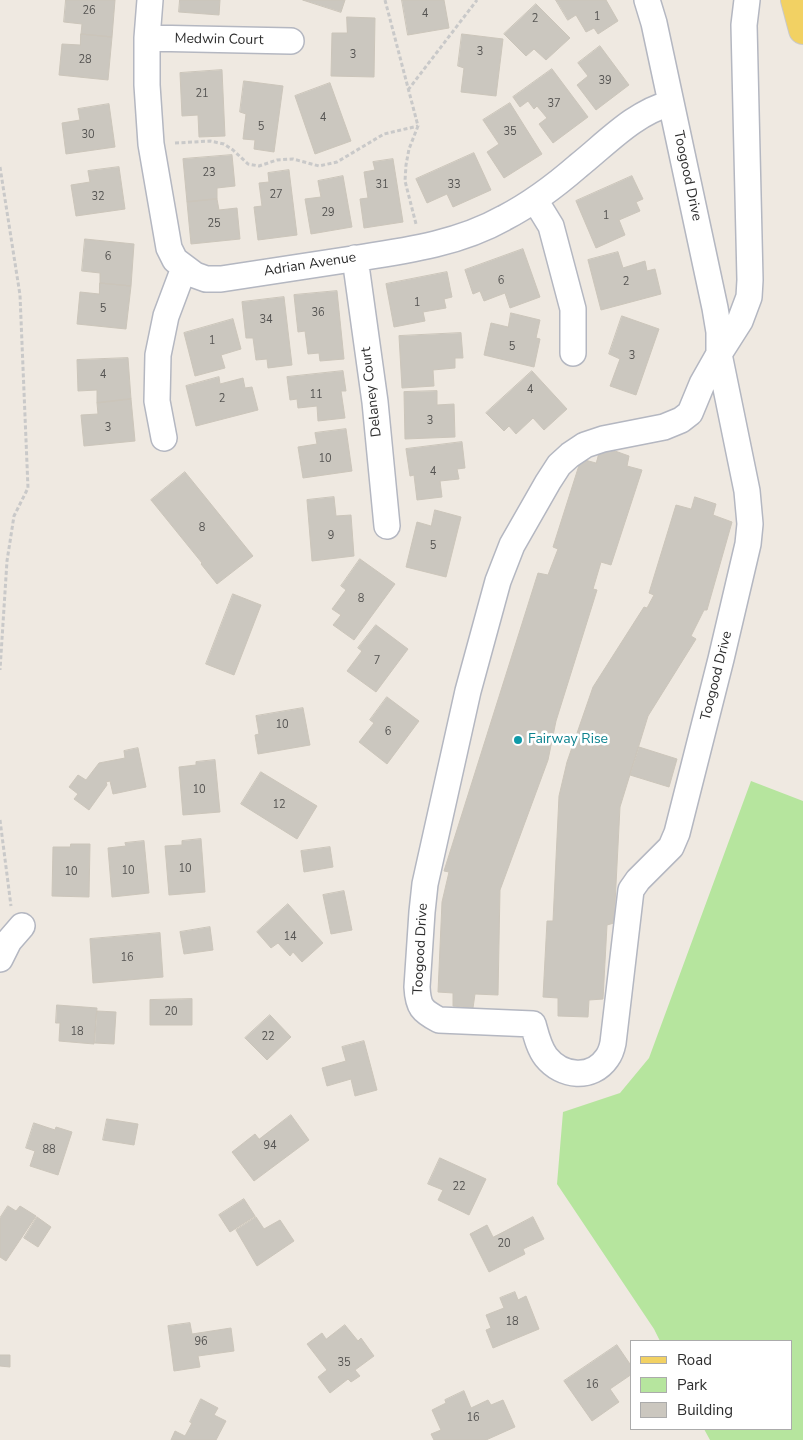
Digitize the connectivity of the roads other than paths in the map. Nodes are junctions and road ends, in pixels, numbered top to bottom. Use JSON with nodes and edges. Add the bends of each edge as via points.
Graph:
{"nodes":[{"id":1,"x":150,"y":0,"type":"edge"},
{"id":2,"x":647,"y":0,"type":"edge"},
{"id":3,"x":747,"y":0,"type":"edge"},
{"id":4,"x":795,"y":0,"type":"edge"},
{"id":5,"x":803,"y":30,"type":"edge"},
{"id":6,"x":147,"y":38,"type":"junction"},
{"id":7,"x":291,"y":41,"type":"dead end"},
{"id":8,"x":671,"y":103,"type":"junction"},
{"id":9,"x":535,"y":200,"type":"junction"},
{"id":10,"x":355,"y":258,"type":"junction"},
{"id":11,"x":184,"y":268,"type":"junction"},
{"id":12,"x":573,"y":353,"type":"dead end"},
{"id":13,"x":719,"y":354,"type":"junction"},
{"id":14,"x":164,"y":438,"type":"dead end"},
{"id":15,"x":387,"y":526,"type":"dead end"},
{"id":16,"x":22,"y":926,"type":"road end"},
{"id":17,"x":0,"y":959,"type":"edge"}],
"edges":[{"from":1,"to":6,"type":"street","name":"Adrian Avenue"},
{"from":2,"to":8,"type":"street","name":"Toogood Drive"},
{"from":3,"to":13,"type":"street","via":[[744,25],[749,297],[740,320]]},
{"from":4,"to":5,"type":"main road"},
{"from":6,"to":7,"type":"street","name":"Medwin Court"},
{"from":6,"to":11,"type":"street","name":"Adrian Avenue","via":[[146,85],[151,144],[169,248]]},
{"from":8,"to":9,"type":"street","name":"Adrian Avenue","via":[[631,122]]},
{"from":8,"to":13,"type":"street","name":"Toogood Drive","via":[[715,308]]},
{"from":9,"to":10,"type":"street","name":"Adrian Avenue","via":[[502,220],[422,248]]},
{"from":9,"to":12,"type":"street","via":[[551,226],[573,309]]},
{"from":10,"to":11,"type":"street","name":"Adrian Avenue","via":[[221,279],[206,279]]},
{"from":10,"to":15,"type":"street","name":"Delaney Court"},
{"from":11,"to":14,"type":"street","via":[[166,316],[158,355],[157,401]]},
{"from":13,"to":13,"type":"street","name":"Toogood Drive","via":[[746,491],[750,524],[748,544],[678,833],[671,847],[631,890],[613,1044],[600,1066],[578,1074],[555,1066],[546,1056],[533,1024],[439,1020],[421,1007],[417,987],[425,884],[468,690],[498,581],[512,545],[558,465],[586,445],[681,420],[690,413]]},
{"from":16,"to":17,"type":"street"}]}
